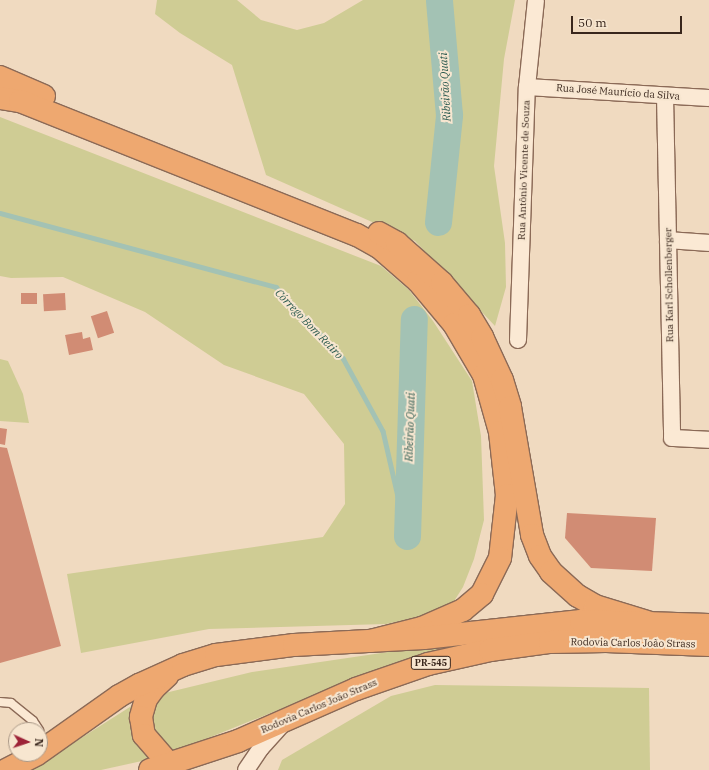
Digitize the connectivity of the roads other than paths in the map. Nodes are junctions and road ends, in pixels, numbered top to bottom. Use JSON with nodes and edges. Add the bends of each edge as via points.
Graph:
{"nodes":[{"id":1,"x":536,"y":0,"type":"edge"},
{"id":2,"x":0,"y":77,"type":"edge"},
{"id":3,"x":527,"y":86,"type":"junction"},
{"id":4,"x":665,"y":96,"type":"junction"},
{"id":5,"x":0,"y":98,"type":"edge"},
{"id":6,"x":709,"y":98,"type":"edge"},
{"id":7,"x":668,"y":240,"type":"junction"},
{"id":8,"x":709,"y":243,"type":"edge"},
{"id":9,"x":518,"y":340,"type":"dead end"},
{"id":10,"x":709,"y":440,"type":"edge"},
{"id":11,"x":647,"y":622,"type":"junction"},
{"id":12,"x":709,"y":625,"type":"edge"},
{"id":13,"x":370,"y":641,"type":"junction"},
{"id":14,"x":709,"y":645,"type":"edge"},
{"id":15,"x":183,"y":665,"type":"junction"},
{"id":16,"x":0,"y":702,"type":"edge"},
{"id":17,"x":289,"y":718,"type":"junction"},
{"id":18,"x":33,"y":722,"type":"edge"},
{"id":19,"x":48,"y":739,"type":"edge"},
{"id":20,"x":16,"y":762,"type":"edge"},
{"id":21,"x":165,"y":768,"type":"edge"},
{"id":22,"x":6,"y":770,"type":"edge"},
{"id":23,"x":246,"y":770,"type":"edge"}],
"edges":[{"from":1,"to":3,"type":"street","name":"Rua Antônio Vicente de Souza"},
{"from":2,"to":11,"type":"highway","via":[[363,224],[397,243],[442,283],[469,315],[502,380],[517,436],[528,521],[540,556],[555,576],[578,596],[613,614]]},
{"from":3,"to":4,"type":"street","name":"Rua José Maurício da Silva"},
{"from":3,"to":9,"type":"street","name":"Rua Antônio Vicente de Souza"},
{"from":4,"to":6,"type":"street","name":"Rua José Maurício da Silva"},
{"from":4,"to":7,"type":"street","name":"Rua Karl Schollenberger"},
{"from":5,"to":13,"type":"highway","via":[[20,101],[357,235],[378,247],[418,281],[454,324],[484,375],[500,432],[507,495],[500,558],[482,594],[463,610],[422,628]]},
{"from":7,"to":8,"type":"street"},
{"from":7,"to":10,"type":"street","name":"Rua Karl Schollenberger","via":[[672,438]]},
{"from":11,"to":12,"type":"highway","name":"Rodovia Carlos João Strass"},
{"from":11,"to":13,"type":"highway","name":"Rodovia Carlos João Strass","via":[[581,622]]},
{"from":13,"to":15,"type":"highway","name":"Rodovia Carlos João Strass","via":[[246,650]]},
{"from":14,"to":17,"type":"highway","name":"Rodovia Carlos João Strass","number":"PR-545","via":[[606,641],[550,642],[490,650],[428,664],[356,689]]},
{"from":15,"to":19,"type":"highway","via":[[119,696]]},
{"from":15,"to":21,"type":"highway","via":[[154,688],[142,708],[144,735]]},
{"from":16,"to":18,"type":"lane","via":[[11,703]]},
{"from":17,"to":21,"type":"highway","name":"Rodovia Carlos João Strass","number":"PR-545","via":[[238,741]]},
{"from":17,"to":23,"type":"street","via":[[261,748]]},
{"from":20,"to":22,"type":"highway"}]}
